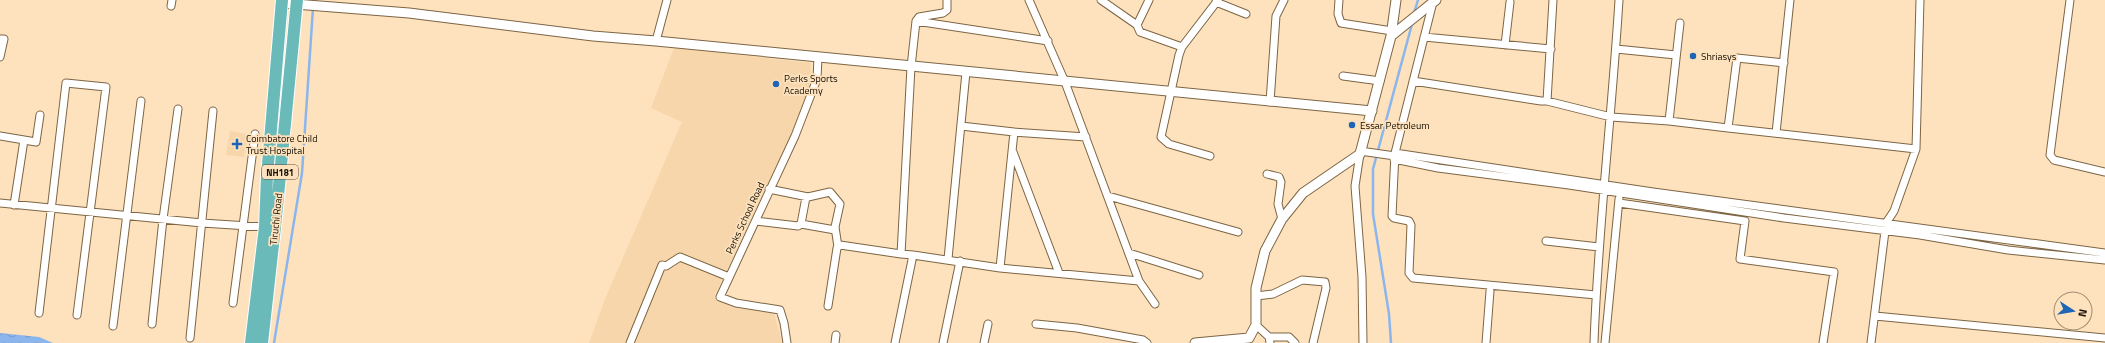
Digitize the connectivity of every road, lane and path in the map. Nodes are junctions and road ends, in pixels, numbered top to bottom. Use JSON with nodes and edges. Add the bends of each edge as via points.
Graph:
{"nodes":[{"id":1,"x":667,"y":0,"type":"edge"},
{"id":2,"x":948,"y":0,"type":"edge"},
{"id":3,"x":1029,"y":0,"type":"edge"},
{"id":4,"x":1101,"y":0,"type":"edge"},
{"id":5,"x":1150,"y":0,"type":"edge"},
{"id":6,"x":1284,"y":0,"type":"edge"},
{"id":7,"x":1339,"y":0,"type":"edge"},
{"id":8,"x":1396,"y":0,"type":"edge"},
{"id":9,"x":1554,"y":0,"type":"edge"},
{"id":10,"x":1619,"y":0,"type":"edge"},
{"id":11,"x":1790,"y":0,"type":"edge"},
{"id":12,"x":1920,"y":0,"type":"edge"},
{"id":13,"x":2070,"y":0,"type":"edge"},
{"id":14,"x":282,"y":1,"type":"edge"},
{"id":15,"x":1217,"y":1,"type":"edge"},
{"id":16,"x":1435,"y":1,"type":"edge"},
{"id":17,"x":301,"y":2,"type":"edge"},
{"id":18,"x":1510,"y":2,"type":"dead end"},
{"id":19,"x":1246,"y":14,"type":"dead end"},
{"id":20,"x":916,"y":21,"type":"junction"},
{"id":21,"x":1680,"y":23,"type":"dead end"},
{"id":22,"x":1137,"y":25,"type":"junction"},
{"id":23,"x":1395,"y":32,"type":"junction"},
{"id":24,"x":1424,"y":37,"type":"junction"},
{"id":25,"x":0,"y":39,"type":"edge"},
{"id":26,"x":656,"y":41,"type":"junction"},
{"id":27,"x":1048,"y":41,"type":"junction"},
{"id":28,"x":1505,"y":45,"type":"junction"},
{"id":29,"x":1182,"y":47,"type":"junction"},
{"id":30,"x":1551,"y":49,"type":"junction"},
{"id":31,"x":1616,"y":49,"type":"junction"},
{"id":32,"x":1676,"y":55,"type":"junction"},
{"id":33,"x":0,"y":57,"type":"edge"},
{"id":34,"x":818,"y":57,"type":"junction"},
{"id":35,"x":1784,"y":63,"type":"junction"},
{"id":36,"x":911,"y":67,"type":"junction"},
{"id":37,"x":966,"y":72,"type":"junction"},
{"id":38,"x":1344,"y":76,"type":"dead end"},
{"id":39,"x":1380,"y":81,"type":"junction"},
{"id":40,"x":1413,"y":81,"type":"junction"},
{"id":41,"x":1065,"y":82,"type":"junction"},
{"id":42,"x":1171,"y":92,"type":"junction"},
{"id":43,"x":142,"y":101,"type":"dead end"},
{"id":44,"x":1547,"y":101,"type":"junction"},
{"id":45,"x":1270,"y":102,"type":"junction"},
{"id":46,"x":178,"y":109,"type":"dead end"},
{"id":47,"x":213,"y":111,"type":"dead end"},
{"id":48,"x":1372,"y":111,"type":"junction"},
{"id":49,"x":40,"y":116,"type":"dead end"},
{"id":50,"x":1611,"y":117,"type":"junction"},
{"id":51,"x":1669,"y":121,"type":"junction"},
{"id":52,"x":961,"y":126,"type":"junction"},
{"id":53,"x":1728,"y":128,"type":"junction"},
{"id":54,"x":1014,"y":132,"type":"junction"},
{"id":55,"x":1776,"y":133,"type":"junction"},
{"id":56,"x":255,"y":134,"type":"dead end"},
{"id":57,"x":0,"y":136,"type":"edge"},
{"id":58,"x":1086,"y":137,"type":"junction"},
{"id":59,"x":24,"y":140,"type":"junction"},
{"id":60,"x":1916,"y":149,"type":"junction"},
{"id":61,"x":1012,"y":151,"type":"junction"},
{"id":62,"x":1360,"y":152,"type":"junction"},
{"id":63,"x":1210,"y":156,"type":"dead end"},
{"id":64,"x":1395,"y":156,"type":"junction"},
{"id":65,"x":2105,"y":172,"type":"edge"},
{"id":66,"x":1267,"y":174,"type":"dead end"},
{"id":67,"x":1605,"y":187,"type":"junction"},
{"id":68,"x":769,"y":189,"type":"junction"},
{"id":69,"x":1620,"y":193,"type":"junction"},
{"id":70,"x":1108,"y":196,"type":"junction"},
{"id":71,"x":806,"y":197,"type":"junction"},
{"id":72,"x":0,"y":203,"type":"edge"},
{"id":73,"x":1618,"y":203,"type":"junction"},
{"id":74,"x":14,"y":205,"type":"junction"},
{"id":75,"x":52,"y":207,"type":"junction"},
{"id":76,"x":90,"y":213,"type":"junction"},
{"id":77,"x":126,"y":215,"type":"junction"},
{"id":78,"x":163,"y":219,"type":"junction"},
{"id":79,"x":1282,"y":219,"type":"junction"},
{"id":80,"x":756,"y":221,"type":"junction"},
{"id":81,"x":202,"y":223,"type":"junction"},
{"id":82,"x":801,"y":224,"type":"junction"},
{"id":83,"x":243,"y":226,"type":"junction"},
{"id":84,"x":265,"y":227,"type":"junction"},
{"id":85,"x":1885,"y":227,"type":"junction"},
{"id":86,"x":835,"y":230,"type":"junction"},
{"id":87,"x":1238,"y":232,"type":"dead end"},
{"id":88,"x":1546,"y":241,"type":"dead end"},
{"id":89,"x":838,"y":247,"type":"junction"},
{"id":90,"x":1599,"y":247,"type":"junction"},
{"id":91,"x":1129,"y":253,"type":"junction"},
{"id":92,"x":2105,"y":253,"type":"edge"},
{"id":93,"x":901,"y":254,"type":"junction"},
{"id":94,"x":913,"y":255,"type":"junction"},
{"id":95,"x":948,"y":259,"type":"junction"},
{"id":96,"x":2105,"y":260,"type":"edge"},
{"id":97,"x":960,"y":261,"type":"junction"},
{"id":98,"x":1000,"y":268,"type":"junction"},
{"id":99,"x":1059,"y":273,"type":"junction"},
{"id":100,"x":1199,"y":275,"type":"dead end"},
{"id":101,"x":729,"y":277,"type":"junction"},
{"id":102,"x":1140,"y":281,"type":"junction"},
{"id":103,"x":1490,"y":291,"type":"dead end"},
{"id":104,"x":1596,"y":295,"type":"junction"},
{"id":105,"x":1256,"y":296,"type":"junction"},
{"id":106,"x":234,"y":303,"type":"dead end"},
{"id":107,"x":1155,"y":304,"type":"dead end"},
{"id":108,"x":828,"y":306,"type":"dead end"},
{"id":109,"x":39,"y":313,"type":"dead end"},
{"id":110,"x":77,"y":315,"type":"dead end"},
{"id":111,"x":1875,"y":316,"type":"junction"},
{"id":112,"x":152,"y":324,"type":"dead end"},
{"id":113,"x":988,"y":324,"type":"dead end"},
{"id":114,"x":1036,"y":324,"type":"dead end"},
{"id":115,"x":1256,"y":325,"type":"junction"},
{"id":116,"x":113,"y":326,"type":"dead end"},
{"id":117,"x":836,"y":335,"type":"dead end"},
{"id":118,"x":190,"y":338,"type":"dead end"},
{"id":119,"x":1269,"y":340,"type":"edge"},
{"id":120,"x":2102,"y":340,"type":"edge"},
{"id":121,"x":251,"y":343,"type":"edge"},
{"id":122,"x":262,"y":343,"type":"edge"},
{"id":123,"x":630,"y":343,"type":"edge"},
{"id":124,"x":787,"y":343,"type":"edge"},
{"id":125,"x":835,"y":343,"type":"edge"},
{"id":126,"x":895,"y":343,"type":"edge"},
{"id":127,"x":943,"y":343,"type":"edge"},
{"id":128,"x":984,"y":343,"type":"edge"},
{"id":129,"x":1147,"y":343,"type":"edge"},
{"id":130,"x":1195,"y":343,"type":"edge"},
{"id":131,"x":1295,"y":343,"type":"edge"},
{"id":132,"x":1313,"y":343,"type":"edge"},
{"id":133,"x":1363,"y":343,"type":"edge"},
{"id":134,"x":1486,"y":343,"type":"edge"},
{"id":135,"x":1594,"y":343,"type":"edge"},
{"id":136,"x":1605,"y":343,"type":"edge"},
{"id":137,"x":1823,"y":343,"type":"edge"},
{"id":138,"x":1871,"y":343,"type":"edge"}],
"edges":[{"from":1,"to":26,"type":"street"},
{"from":2,"to":20,"type":"street","via":[[947,10],[943,13],[919,17]]},
{"from":3,"to":27,"type":"street"},
{"from":4,"to":22,"type":"street"},
{"from":5,"to":22,"type":"street"},
{"from":6,"to":45,"type":"street","via":[[1276,16]]},
{"from":7,"to":23,"type":"street","via":[[1338,14],[1341,23]]},
{"from":8,"to":23,"type":"street"},
{"from":9,"to":30,"type":"street"},
{"from":10,"to":31,"type":"street"},
{"from":11,"to":35,"type":"street"},
{"from":12,"to":60,"type":"street"},
{"from":13,"to":65,"type":"street","via":[[2050,155],[2054,160]]},
{"from":14,"to":17,"type":"street"},
{"from":14,"to":84,"type":"highway","number":"NH181"},
{"from":15,"to":19,"type":"street"},
{"from":15,"to":29,"type":"street"},
{"from":16,"to":23,"type":"street"},
{"from":16,"to":24,"type":"street"},
{"from":17,"to":26,"type":"street"},
{"from":17,"to":122,"type":"highway","name":"Tiruchi Road","number":"NH181"},
{"from":18,"to":28,"type":"street"},
{"from":20,"to":27,"type":"street"},
{"from":20,"to":36,"type":"street"},
{"from":21,"to":32,"type":"street"},
{"from":22,"to":29,"type":"street","via":[[1140,32]]},
{"from":23,"to":39,"type":"street"},
{"from":24,"to":28,"type":"street"},
{"from":24,"to":40,"type":"street"},
{"from":25,"to":33,"type":"street","via":[[4,39]]},
{"from":26,"to":34,"type":"street"},
{"from":27,"to":41,"type":"street"},
{"from":28,"to":30,"type":"street"},
{"from":29,"to":42,"type":"street"},
{"from":30,"to":44,"type":"street"},
{"from":31,"to":32,"type":"street"},
{"from":31,"to":50,"type":"street"},
{"from":32,"to":51,"type":"street"},
{"from":34,"to":36,"type":"street"},
{"from":34,"to":68,"type":"street","name":"Perks School Road","via":[[814,86],[795,136]]},
{"from":35,"to":53,"type":"street","via":[[1737,58]]},
{"from":35,"to":55,"type":"street"},
{"from":36,"to":37,"type":"street"},
{"from":36,"to":93,"type":"street"},
{"from":37,"to":41,"type":"street"},
{"from":37,"to":52,"type":"street"},
{"from":38,"to":39,"type":"street"},
{"from":39,"to":48,"type":"street"},
{"from":40,"to":44,"type":"street"},
{"from":40,"to":64,"type":"street"},
{"from":41,"to":42,"type":"street"},
{"from":41,"to":58,"type":"street"},
{"from":42,"to":45,"type":"street"},
{"from":42,"to":63,"type":"street","via":[[1161,137],[1170,144]]},
{"from":43,"to":77,"type":"street"},
{"from":44,"to":50,"type":"street"},
{"from":45,"to":48,"type":"street"},
{"from":46,"to":78,"type":"street"},
{"from":47,"to":81,"type":"street"},
{"from":48,"to":62,"type":"street"},
{"from":49,"to":59,"type":"street","via":[[36,142]]},
{"from":50,"to":51,"type":"street"},
{"from":50,"to":67,"type":"street"},
{"from":51,"to":53,"type":"street"},
{"from":52,"to":54,"type":"street"},
{"from":52,"to":95,"type":"street"},
{"from":53,"to":55,"type":"street"},
{"from":54,"to":58,"type":"street"},
{"from":54,"to":61,"type":"street"},
{"from":55,"to":60,"type":"street"},
{"from":56,"to":83,"type":"street"},
{"from":57,"to":59,"type":"street"},
{"from":58,"to":70,"type":"street"},
{"from":59,"to":74,"type":"street"},
{"from":60,"to":85,"type":"street","via":[[1894,211]]},
{"from":61,"to":98,"type":"street"},
{"from":61,"to":99,"type":"street"},
{"from":62,"to":64,"type":"street"},
{"from":62,"to":79,"type":"street","via":[[1303,193]]},
{"from":62,"to":133,"type":"street","via":[[1355,186],[1362,277]]},
{"from":64,"to":67,"type":"street"},
{"from":64,"to":104,"type":"street","via":[[1392,216],[1409,221],[1411,225],[1408,271],[1411,277]]},
{"from":66,"to":79,"type":"street","via":[[1279,177],[1281,182],[1278,204]]},
{"from":67,"to":69,"type":"street"},
{"from":67,"to":85,"type":"street"},
{"from":67,"to":90,"type":"street"},
{"from":68,"to":71,"type":"street"},
{"from":68,"to":80,"type":"street","name":"Perks School Road"},
{"from":69,"to":73,"type":"street"},
{"from":69,"to":85,"type":"street","via":[[1784,218]]},
{"from":70,"to":87,"type":"street"},
{"from":70,"to":91,"type":"street"},
{"from":71,"to":82,"type":"street"},
{"from":71,"to":86,"type":"street","via":[[830,192],[840,204]]},
{"from":72,"to":74,"type":"street"},
{"from":73,"to":136,"type":"street"},
{"from":73,"to":137,"type":"street","via":[[1745,221],[1740,259],[1834,272]]},
{"from":74,"to":75,"type":"street"},
{"from":75,"to":76,"type":"street"},
{"from":75,"to":76,"type":"street","via":[[66,83],[106,87]]},
{"from":75,"to":109,"type":"street"},
{"from":76,"to":77,"type":"street"},
{"from":76,"to":110,"type":"street"},
{"from":77,"to":78,"type":"street"},
{"from":77,"to":116,"type":"street"},
{"from":78,"to":81,"type":"street"},
{"from":78,"to":112,"type":"street"},
{"from":79,"to":105,"type":"street","via":[[1265,251]]},
{"from":80,"to":82,"type":"street","via":[[798,226]]},
{"from":80,"to":101,"type":"street","name":"Perks School Road"},
{"from":81,"to":83,"type":"street"},
{"from":81,"to":118,"type":"street"},
{"from":82,"to":86,"type":"street"},
{"from":83,"to":84,"type":"street"},
{"from":83,"to":106,"type":"street"},
{"from":84,"to":121,"type":"highway","number":"NH181"},
{"from":85,"to":92,"type":"street"},
{"from":85,"to":96,"type":"street","via":[[2008,250]]},
{"from":85,"to":111,"type":"street"},
{"from":86,"to":89,"type":"street"},
{"from":88,"to":90,"type":"street"},
{"from":89,"to":93,"type":"street"},
{"from":89,"to":108,"type":"street"},
{"from":90,"to":104,"type":"street"},
{"from":91,"to":100,"type":"street"},
{"from":91,"to":102,"type":"street"},
{"from":93,"to":94,"type":"street"},
{"from":94,"to":95,"type":"street"},
{"from":94,"to":126,"type":"street"},
{"from":95,"to":97,"type":"street"},
{"from":97,"to":98,"type":"street"},
{"from":97,"to":127,"type":"street"},
{"from":98,"to":99,"type":"street"},
{"from":99,"to":102,"type":"street"},
{"from":101,"to":123,"type":"street","via":[[680,257],[666,266],[662,265]]},
{"from":101,"to":124,"type":"street","name":"Perks School Road","via":[[720,297],[736,303],[780,310]]},
{"from":102,"to":107,"type":"street"},
{"from":103,"to":134,"type":"street"},
{"from":104,"to":135,"type":"street"},
{"from":105,"to":115,"type":"street"},
{"from":105,"to":132,"type":"street","via":[[1272,294],[1302,280],[1325,282],[1326,288]]},
{"from":111,"to":120,"type":"street"},
{"from":111,"to":138,"type":"street"},
{"from":113,"to":128,"type":"street"},
{"from":114,"to":129,"type":"street","via":[[1077,328],[1143,340]]},
{"from":115,"to":119,"type":"street"},
{"from":115,"to":130,"type":"street","via":[[1249,338]]},
{"from":117,"to":125,"type":"street"},
{"from":119,"to":131,"type":"street","via":[[1289,337]]}]}
